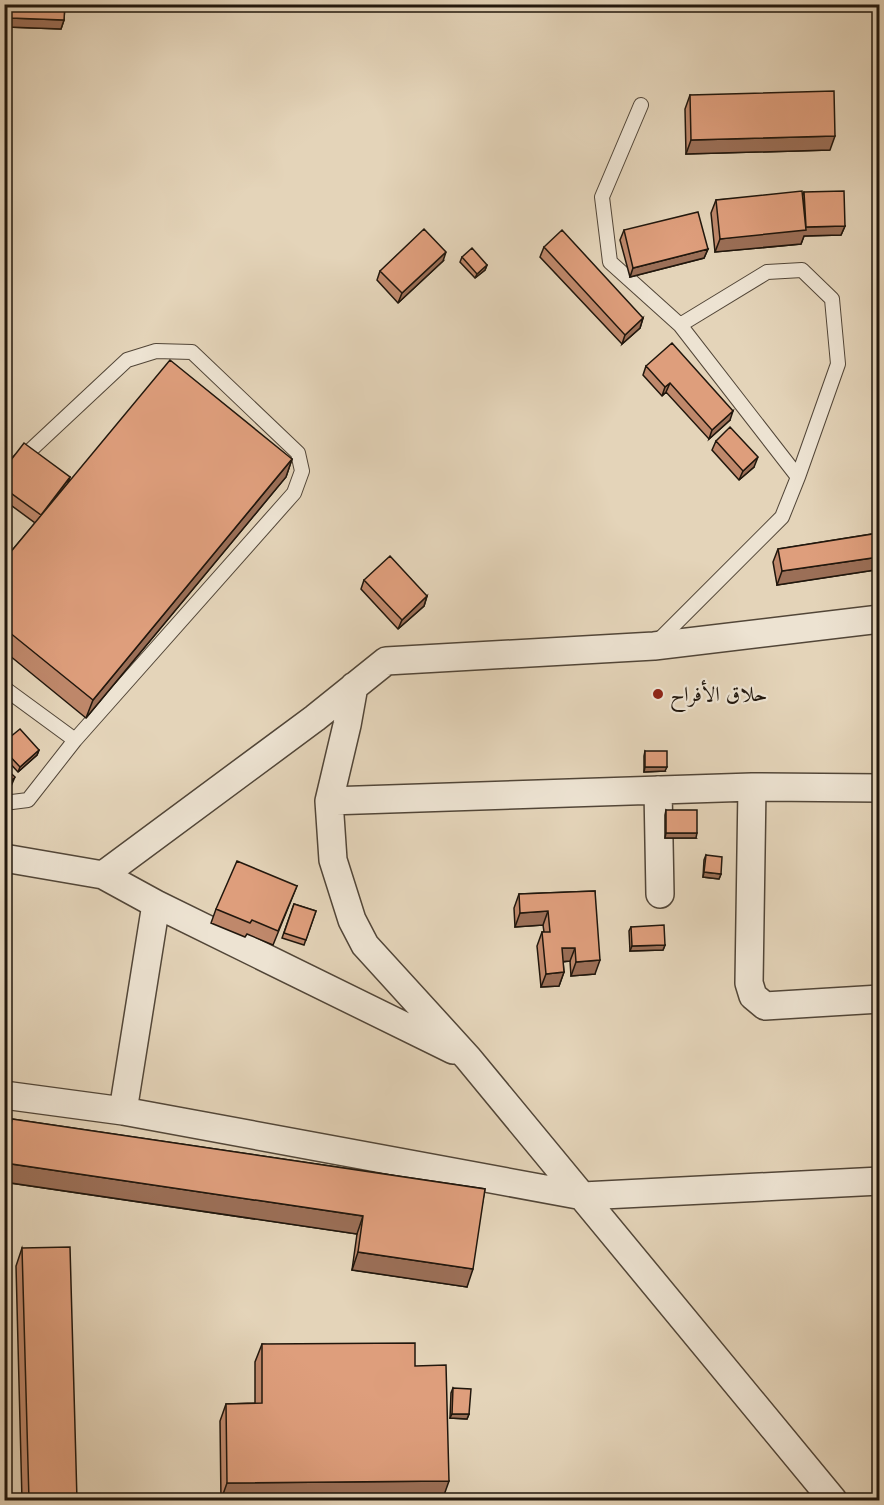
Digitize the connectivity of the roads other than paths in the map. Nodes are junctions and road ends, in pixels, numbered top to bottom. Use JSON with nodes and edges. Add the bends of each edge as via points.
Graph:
{"nodes":[{"id":1,"x":641,"y":105,"type":"dead end"},
{"id":2,"x":680,"y":325,"type":"junction"},
{"id":3,"x":4,"y":475,"type":"edge"},
{"id":4,"x":798,"y":477,"type":"junction"},
{"id":5,"x":879,"y":619,"type":"edge"},
{"id":6,"x":654,"y":646,"type":"junction"},
{"id":7,"x":354,"y":686,"type":"junction"},
{"id":8,"x":4,"y":688,"type":"edge"},
{"id":9,"x":75,"y":740,"type":"junction"},
{"id":10,"x":752,"y":787,"type":"junction"},
{"id":11,"x":879,"y":788,"type":"edge"},
{"id":12,"x":658,"y":790,"type":"junction"},
{"id":13,"x":329,"y":801,"type":"junction"},
{"id":14,"x":4,"y":804,"type":"edge"},
{"id":15,"x":4,"y":858,"type":"edge"},
{"id":16,"x":103,"y":875,"type":"junction"},
{"id":17,"x":660,"y":894,"type":"dead end"},
{"id":18,"x":156,"y":904,"type":"junction"},
{"id":19,"x":879,"y":999,"type":"edge"},
{"id":20,"x":468,"y":1058,"type":"junction"},
{"id":21,"x":4,"y":1095,"type":"edge"},
{"id":22,"x":123,"y":1111,"type":"junction"},
{"id":23,"x":879,"y":1181,"type":"edge"},
{"id":24,"x":583,"y":1196,"type":"junction"},
{"id":25,"x":833,"y":1500,"type":"edge"}],
"edges":[{"from":1,"to":2,"type":"lane","via":[[602,197],[610,262]]},
{"from":2,"to":4,"type":"lane"},
{"from":2,"to":4,"type":"lane","via":[[767,272],[802,270],[832,298],[838,364]]},
{"from":3,"to":9,"type":"lane","via":[[127,360],[156,351],[192,352],[298,453],[302,471],[294,493]]},
{"from":4,"to":6,"type":"lane","via":[[782,518]]},
{"from":5,"to":6,"type":"street"},
{"from":6,"to":7,"type":"street","via":[[386,661]]},
{"from":7,"to":13,"type":"street"},
{"from":7,"to":16,"type":"street"},
{"from":8,"to":9,"type":"lane"},
{"from":9,"to":14,"type":"lane","via":[[28,800]]},
{"from":10,"to":11,"type":"street"},
{"from":10,"to":12,"type":"street"},
{"from":10,"to":19,"type":"street","via":[[749,983],[753,996],[765,1006]]},
{"from":12,"to":13,"type":"street"},
{"from":12,"to":17,"type":"street"},
{"from":13,"to":20,"type":"street","via":[[333,860],[352,920],[365,945]]},
{"from":15,"to":16,"type":"street"},
{"from":16,"to":18,"type":"street"},
{"from":18,"to":20,"type":"street"},
{"from":18,"to":22,"type":"street"},
{"from":20,"to":24,"type":"street"},
{"from":21,"to":22,"type":"street"},
{"from":22,"to":24,"type":"street"},
{"from":23,"to":24,"type":"street"},
{"from":24,"to":25,"type":"street"}]}
